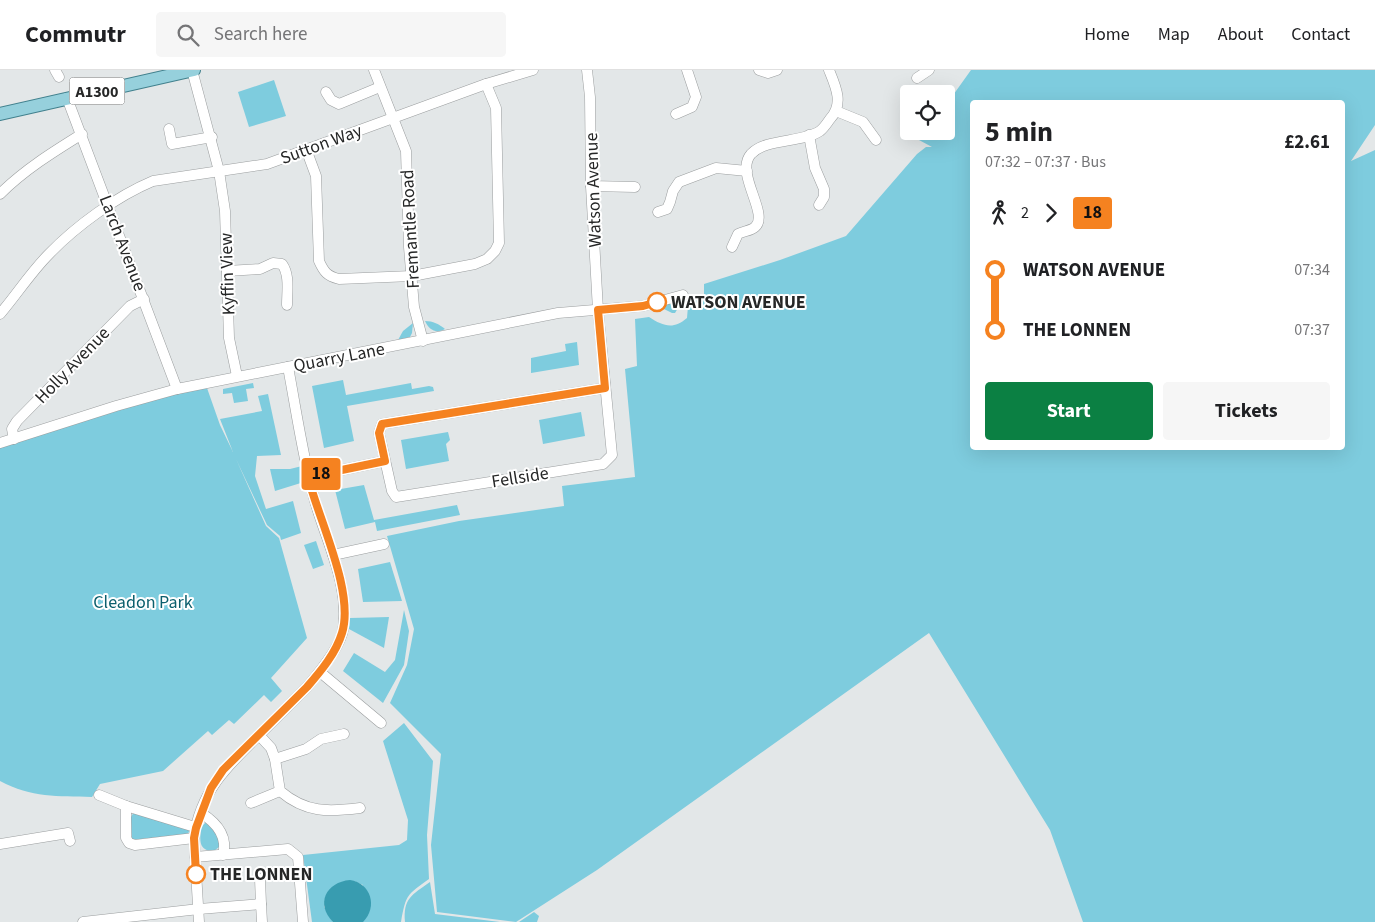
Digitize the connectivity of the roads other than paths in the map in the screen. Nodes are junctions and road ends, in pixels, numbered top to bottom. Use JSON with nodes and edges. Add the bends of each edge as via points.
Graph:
{"nodes":[{"id":1,"x":193,"y":70,"type":"edge"},
{"id":2,"x":374,"y":70,"type":"edge"},
{"id":3,"x":533,"y":70,"type":"edge"},
{"id":4,"x":587,"y":70,"type":"edge"},
{"id":5,"x":687,"y":70,"type":"edge"},
{"id":6,"x":829,"y":70,"type":"edge"},
{"id":7,"x":930,"y":70,"type":"edge"},
{"id":8,"x":917,"y":78,"type":"dead end"},
{"id":9,"x":486,"y":84,"type":"junction"},
{"id":10,"x":380,"y":87,"type":"junction"},
{"id":11,"x":326,"y":92,"type":"dead end"},
{"id":12,"x":68,"y":98,"type":"junction"},
{"id":13,"x":836,"y":111,"type":"junction"},
{"id":14,"x":0,"y":114,"type":"edge"},
{"id":15,"x":676,"y":114,"type":"dead end"},
{"id":16,"x":392,"y":118,"type":"junction"},
{"id":17,"x":169,"y":128,"type":"dead end"},
{"id":18,"x":82,"y":134,"type":"junction"},
{"id":19,"x":809,"y":135,"type":"junction"},
{"id":20,"x":212,"y":137,"type":"junction"},
{"id":21,"x":876,"y":140,"type":"dead end"},
{"id":22,"x":306,"y":149,"type":"junction"},
{"id":23,"x":220,"y":171,"type":"junction"},
{"id":24,"x":747,"y":171,"type":"junction"},
{"id":25,"x":591,"y":186,"type":"junction"},
{"id":26,"x":635,"y":187,"type":"dead end"},
{"id":27,"x":0,"y":194,"type":"edge"},
{"id":28,"x":819,"y":205,"type":"dead end"},
{"id":29,"x":108,"y":206,"type":"junction"},
{"id":30,"x":658,"y":212,"type":"dead end"},
{"id":31,"x":732,"y":247,"type":"dead end"},
{"id":32,"x":227,"y":272,"type":"junction"},
{"id":33,"x":412,"y":276,"type":"junction"},
{"id":34,"x":682,"y":295,"type":"dead end"},
{"id":35,"x":144,"y":299,"type":"junction"},
{"id":36,"x":287,"y":305,"type":"dead end"},
{"id":37,"x":598,"y":310,"type":"junction"},
{"id":38,"x":0,"y":314,"type":"edge"},
{"id":39,"x":423,"y":341,"type":"junction"},
{"id":40,"x":288,"y":367,"type":"junction"},
{"id":41,"x":237,"y":376,"type":"junction"},
{"id":42,"x":605,"y":388,"type":"junction"},
{"id":43,"x":177,"y":389,"type":"junction"},
{"id":44,"x":14,"y":439,"type":"junction"},
{"id":45,"x":0,"y":443,"type":"edge"},
{"id":46,"x":385,"y":461,"type":"junction"},
{"id":47,"x":308,"y":477,"type":"junction"},
{"id":48,"x":384,"y":544,"type":"dead end"},
{"id":49,"x":333,"y":556,"type":"junction"},
{"id":50,"x":320,"y":672,"type":"junction"},
{"id":51,"x":381,"y":723,"type":"dead end"},
{"id":52,"x":344,"y":734,"type":"dead end"},
{"id":53,"x":258,"y":735,"type":"junction"},
{"id":54,"x":275,"y":759,"type":"junction"},
{"id":55,"x":280,"y":791,"type":"junction"},
{"id":56,"x":99,"y":795,"type":"dead end"},
{"id":57,"x":251,"y":803,"type":"dead end"},
{"id":58,"x":126,"y":806,"type":"junction"},
{"id":59,"x":360,"y":808,"type":"dead end"},
{"id":60,"x":201,"y":813,"type":"junction"},
{"id":61,"x":195,"y":833,"type":"junction"},
{"id":62,"x":70,"y":841,"type":"dead end"},
{"id":63,"x":0,"y":844,"type":"edge"},
{"id":64,"x":223,"y":855,"type":"junction"},
{"id":65,"x":195,"y":857,"type":"junction"},
{"id":66,"x":260,"y":879,"type":"dead end"},
{"id":67,"x":261,"y":904,"type":"junction"},
{"id":68,"x":199,"y":909,"type":"junction"},
{"id":69,"x":83,"y":922,"type":"edge"},
{"id":70,"x":199,"y":922,"type":"edge"},
{"id":71,"x":262,"y":922,"type":"edge"},
{"id":72,"x":303,"y":922,"type":"edge"}],
"edges":[{"from":1,"to":12,"type":"main road","number":"A1300"},
{"from":1,"to":20,"type":"street","name":"Kyffin View"},
{"from":2,"to":10,"type":"street","name":"Fremantle Road"},
{"from":3,"to":9,"type":"street","name":"Sutton Way"},
{"from":4,"to":25,"type":"street","name":"Watson Avenue"},
{"from":5,"to":15,"type":"street","via":[[696,97],[692,107]]},
{"from":6,"to":13,"type":"street","via":[[840,100]]},
{"from":7,"to":8,"type":"street"},
{"from":9,"to":16,"type":"street","name":"Sutton Way"},
{"from":9,"to":33,"type":"street","via":[[496,108],[499,243],[487,259],[475,264]]},
{"from":10,"to":11,"type":"street","via":[[339,104]]},
{"from":10,"to":16,"type":"street","name":"Fremantle Road"},
{"from":12,"to":14,"type":"main road","number":"A1300"},
{"from":12,"to":18,"type":"street","name":"Larch Avenue"},
{"from":13,"to":19,"type":"street","via":[[820,130]]},
{"from":13,"to":21,"type":"street","via":[[862,122]]},
{"from":16,"to":22,"type":"street","name":"Sutton Way"},
{"from":16,"to":33,"type":"street","name":"Fremantle Road","via":[[406,151]]},
{"from":17,"to":20,"type":"street","via":[[172,144]]},
{"from":18,"to":27,"type":"street","via":[[52,152]]},
{"from":18,"to":29,"type":"street","name":"Larch Avenue"},
{"from":19,"to":24,"type":"street","via":[[762,147],[751,155]]},
{"from":19,"to":28,"type":"street","via":[[824,189]]},
{"from":20,"to":23,"type":"street","name":"Kyffin View"},
{"from":22,"to":23,"type":"street","name":"Sutton Way","via":[[268,164]]},
{"from":22,"to":33,"type":"street","via":[[316,176],[319,261],[323,271],[329,277],[339,279]]},
{"from":23,"to":29,"type":"street","name":"Sutton Way","via":[[153,181]]},
{"from":23,"to":32,"type":"street","name":"Kyffin View"},
{"from":24,"to":30,"type":"street","via":[[716,168],[679,182],[667,209]]},
{"from":24,"to":31,"type":"street","via":[[758,224],[754,229],[738,234]]},
{"from":25,"to":26,"type":"street"},
{"from":25,"to":37,"type":"street","name":"Watson Avenue"},
{"from":29,"to":35,"type":"street","name":"Larch Avenue"},
{"from":29,"to":38,"type":"street","name":"Sutton Way","via":[[49,254]]},
{"from":32,"to":36,"type":"street","via":[[260,270],[273,263],[282,264],[288,276]]},
{"from":32,"to":41,"type":"street","name":"Kyffin View","via":[[229,338]]},
{"from":33,"to":39,"type":"street","name":"Fremantle Road","via":[[414,307]]},
{"from":34,"to":37,"type":"street","name":"Quarry Lane","via":[[646,305]]},
{"from":35,"to":43,"type":"street","name":"Larch Avenue"},
{"from":35,"to":44,"type":"street","name":"Holly Avenue","via":[[130,306],[17,422],[12,429]]},
{"from":37,"to":39,"type":"street","name":"Quarry Lane","via":[[558,314]]},
{"from":37,"to":42,"type":"street","name":"Watson Avenue"},
{"from":39,"to":40,"type":"street","name":"Quarry Lane"},
{"from":40,"to":41,"type":"street","name":"Quarry Lane"},
{"from":40,"to":47,"type":"street"},
{"from":41,"to":43,"type":"street","name":"Quarry Lane"},
{"from":42,"to":46,"type":"street","via":[[382,424],[379,433]]},
{"from":42,"to":46,"type":"street","name":"Fellside","via":[[612,456],[603,464],[396,497]]},
{"from":43,"to":44,"type":"street","name":"Quarry Lane"},
{"from":44,"to":45,"type":"street","name":"Quarry Lane"},
{"from":46,"to":47,"type":"street"},
{"from":47,"to":49,"type":"street"},
{"from":48,"to":49,"type":"street"},
{"from":49,"to":50,"type":"street","via":[[342,587],[342,632]]},
{"from":50,"to":51,"type":"street"},
{"from":50,"to":53,"type":"street"},
{"from":52,"to":54,"type":"street","via":[[321,739],[306,749]]},
{"from":53,"to":54,"type":"street","via":[[271,748]]},
{"from":53,"to":60,"type":"street","via":[[223,770]]},
{"from":54,"to":55,"type":"street"},
{"from":55,"to":57,"type":"street"},
{"from":55,"to":59,"type":"street","via":[[291,801],[311,809],[332,812]]},
{"from":56,"to":58,"type":"street"},
{"from":58,"to":61,"type":"street"},
{"from":58,"to":61,"type":"street","via":[[126,838],[129,843]]},
{"from":60,"to":61,"type":"street"},
{"from":60,"to":64,"type":"street","via":[[222,833]]},
{"from":61,"to":65,"type":"street"},
{"from":62,"to":63,"type":"street","via":[[68,833]]},
{"from":64,"to":65,"type":"street"},
{"from":64,"to":72,"type":"street","via":[[288,849],[298,856]]},
{"from":65,"to":68,"type":"street"},
{"from":66,"to":67,"type":"street"},
{"from":67,"to":68,"type":"street"},
{"from":67,"to":71,"type":"street"},
{"from":68,"to":69,"type":"street"},
{"from":68,"to":70,"type":"street"}]}
